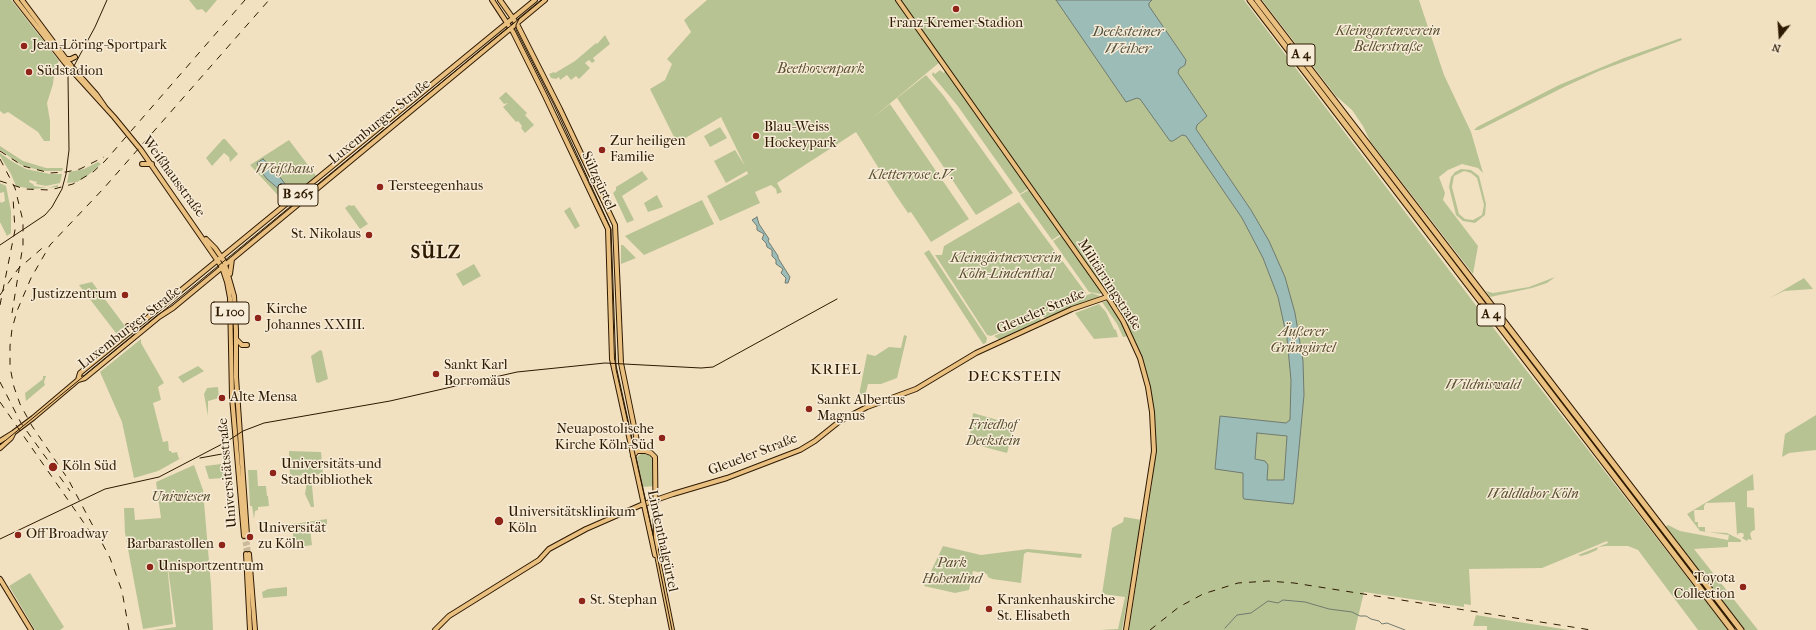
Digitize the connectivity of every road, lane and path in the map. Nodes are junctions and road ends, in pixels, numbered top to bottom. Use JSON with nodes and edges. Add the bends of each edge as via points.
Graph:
{"nodes":[{"id":1,"x":16,"y":0,"type":"edge"},
{"id":2,"x":22,"y":0,"type":"edge"},
{"id":3,"x":535,"y":0,"type":"edge"},
{"id":4,"x":545,"y":0,"type":"edge"},
{"id":5,"x":898,"y":0,"type":"edge"},
{"id":6,"x":1250,"y":0,"type":"edge"},
{"id":7,"x":1258,"y":0,"type":"edge"},
{"id":8,"x":497,"y":1,"type":"edge"},
{"id":9,"x":512,"y":18,"type":"junction"},
{"id":10,"x":507,"y":23,"type":"junction"},
{"id":11,"x":517,"y":24,"type":"junction"},
{"id":12,"x":511,"y":29,"type":"junction"},
{"id":13,"x":75,"y":57,"type":"dead end"},
{"id":14,"x":67,"y":59,"type":"junction"},
{"id":15,"x":536,"y":62,"type":"junction"},
{"id":16,"x":529,"y":65,"type":"junction"},
{"id":17,"x":71,"y":68,"type":"junction"},
{"id":18,"x":450,"y":70,"type":"junction"},
{"id":19,"x":444,"y":75,"type":"junction"},
{"id":20,"x":451,"y":78,"type":"junction"},
{"id":21,"x":443,"y":84,"type":"junction"},
{"id":22,"x":360,"y":143,"type":"junction"},
{"id":23,"x":364,"y":149,"type":"junction"},
{"id":24,"x":142,"y":164,"type":"dead end"},
{"id":25,"x":152,"y":164,"type":"junction"},
{"id":26,"x":290,"y":202,"type":"junction"},
{"id":27,"x":295,"y":207,"type":"junction"},
{"id":28,"x":291,"y":210,"type":"junction"},
{"id":29,"x":295,"y":213,"type":"dead end"},
{"id":30,"x":219,"y":257,"type":"junction"},
{"id":31,"x":232,"y":258,"type":"junction"},
{"id":32,"x":224,"y":265,"type":"junction"},
{"id":33,"x":214,"y":273,"type":"junction"},
{"id":34,"x":226,"y":276,"type":"junction"},
{"id":35,"x":231,"y":280,"type":"junction"},
{"id":36,"x":1107,"y":297,"type":"junction"},
{"id":37,"x":170,"y":299,"type":"junction"},
{"id":38,"x":173,"y":308,"type":"junction"},
{"id":39,"x":233,"y":327,"type":"junction"},
{"id":40,"x":236,"y":340,"type":"junction"},
{"id":41,"x":247,"y":344,"type":"dead end"},
{"id":42,"x":236,"y":352,"type":"junction"},
{"id":43,"x":230,"y":356,"type":"junction"},
{"id":44,"x":613,"y":362,"type":"joint"},
{"id":45,"x":621,"y":363,"type":"joint"},
{"id":46,"x":78,"y":380,"type":"junction"},
{"id":47,"x":237,"y":390,"type":"junction"},
{"id":48,"x":232,"y":392,"type":"junction"},
{"id":49,"x":233,"y":408,"type":"junction"},
{"id":50,"x":239,"y":410,"type":"junction"},
{"id":51,"x":14,"y":433,"type":"junction"},
{"id":52,"x":0,"y":441,"type":"edge"},
{"id":53,"x":0,"y":448,"type":"edge"},
{"id":54,"x":632,"y":449,"type":"junction"},
{"id":55,"x":647,"y":451,"type":"junction"},
{"id":56,"x":633,"y":456,"type":"junction"},
{"id":57,"x":656,"y":500,"type":"junction"},
{"id":58,"x":643,"y":504,"type":"junction"},
{"id":59,"x":0,"y":579,"type":"edge"},
{"id":60,"x":31,"y":630,"type":"edge"},
{"id":61,"x":250,"y":630,"type":"edge"},
{"id":62,"x":255,"y":630,"type":"edge"},
{"id":63,"x":435,"y":630,"type":"edge"},
{"id":64,"x":671,"y":630,"type":"edge"},
{"id":65,"x":1126,"y":630,"type":"edge"},
{"id":66,"x":1732,"y":630,"type":"edge"},
{"id":67,"x":1741,"y":630,"type":"edge"}],
"edges":[{"from":1,"to":17,"type":"main road"},
{"from":2,"to":14,"type":"main road"},
{"from":3,"to":9,"type":"main road","name":"Luxemburger Straße","number":"B 265"},
{"from":4,"to":11,"type":"main road","name":"Luxemburger Straße","number":"B 265"},
{"from":5,"to":36,"type":"main road","name":"Militärringstraße"},
{"from":6,"to":66,"type":"highway","number":"A 4"},
{"from":7,"to":67,"type":"highway","number":"A 4"},
{"from":8,"to":9,"type":"main road","name":"Sülzgürtel"},
{"from":8,"to":10,"type":"main road","name":"Sülzgürtel"},
{"from":9,"to":10,"type":"main road","name":"Luxemburger Straße","number":"B 265"},
{"from":9,"to":11,"type":"main road","name":"Sülzgürtel"},
{"from":10,"to":12,"type":"main road","name":"Sülzgürtel"},
{"from":10,"to":18,"type":"main road","name":"Luxemburger Straße","number":"B 265"},
{"from":11,"to":12,"type":"main road","name":"Luxemburger Straße","number":"B 265"},
{"from":11,"to":15,"type":"main road","name":"Sülzgürtel"},
{"from":12,"to":16,"type":"main road","name":"Sülzgürtel"},
{"from":12,"to":20,"type":"main road","name":"Luxemburger Straße","number":"B 265"},
{"from":13,"to":14,"type":"main road"},
{"from":14,"to":17,"type":"main road"},
{"from":15,"to":16,"type":"main road"},
{"from":15,"to":45,"type":"main road","name":"Sülzgürtel","via":[[615,225]]},
{"from":16,"to":44,"type":"main road","name":"Sülzgürtel","via":[[608,229]]},
{"from":17,"to":25,"type":"main road","name":"Weißhausstraße"},
{"from":18,"to":19,"type":"main road","name":"Luxemburger Straße","number":"B 265"},
{"from":18,"to":20,"type":"main road","via":[[448,78]]},
{"from":19,"to":21,"type":"main road"},
{"from":19,"to":22,"type":"main road","name":"Luxemburger Straße","number":"B 265"},
{"from":20,"to":21,"type":"main road","name":"Luxemburger Straße","number":"B 265"},
{"from":21,"to":23,"type":"main road","name":"Luxemburger Straße","number":"B 265"},
{"from":22,"to":23,"type":"main road","via":[[360,148]]},
{"from":22,"to":26,"type":"main road","name":"Luxemburger Straße","number":"B 265"},
{"from":23,"to":27,"type":"main road","name":"Luxemburger Straße","number":"B 265"},
{"from":24,"to":25,"type":"main road"},
{"from":25,"to":30,"type":"main road","name":"Weißhausstraße"},
{"from":26,"to":27,"type":"main road","via":[[294,203]]},
{"from":26,"to":30,"type":"main road","name":"Luxemburger Straße","number":"B 265"},
{"from":27,"to":28,"type":"main road","name":"Luxemburger Straße","number":"B 265"},
{"from":28,"to":29,"type":"main road"},
{"from":28,"to":31,"type":"main road","name":"Luxemburger Straße","number":"B 265"},
{"from":30,"to":32,"type":"main road","name":"Weißhausstraße","number":"L 100"},
{"from":30,"to":37,"type":"main road","name":"Luxemburger Straße","number":"B 265"},
{"from":31,"to":32,"type":"main road","name":"Luxemburger Straße","number":"B 265"},
{"from":31,"to":35,"type":"main road","number":"L 100"},
{"from":32,"to":33,"type":"main road","name":"Luxemburger Straße","number":"B 265"},
{"from":32,"to":34,"type":"main road","name":"Universitätsstraße","number":"L 100"},
{"from":32,"to":35,"type":"main road","name":"Universitätsstraße","number":"L 100"},
{"from":33,"to":34,"type":"main road"},
{"from":33,"to":38,"type":"main road","name":"Luxemburger Straße","number":"B 265"},
{"from":34,"to":39,"type":"main road","name":"Universitätsstraße","number":"L 100"},
{"from":35,"to":39,"type":"main road","name":"Universitätsstraße","number":"L 100"},
{"from":36,"to":57,"type":"main road","name":"Gleueler Straße","via":[[1072,309],[982,350],[916,389],[867,407],[840,421],[800,450],[727,478]]},
{"from":36,"to":65,"type":"main road","name":"Militärringstraße","via":[[1123,321],[1140,358],[1148,387],[1154,429],[1152,467]]},
{"from":37,"to":38,"type":"main road"},
{"from":37,"to":46,"type":"main road","name":"Luxemburger Straße","number":"B 265","via":[[135,328],[128,326],[129,333],[80,373]]},
{"from":38,"to":46,"type":"main road","name":"Luxemburger Straße","number":"B 265","via":[[85,378]]},
{"from":39,"to":40,"type":"main road","name":"Universitätsstraße","number":"L 100"},
{"from":39,"to":43,"type":"main road","name":"Universitätsstraße","number":"L 100"},
{"from":40,"to":41,"type":"main road","via":[[240,344]]},
{"from":40,"to":42,"type":"main road","name":"Universitätsstraße","number":"L 100"},
{"from":42,"to":43,"type":"main road"},
{"from":42,"to":47,"type":"main road","name":"Universitätsstraße","number":"L 100"},
{"from":43,"to":48,"type":"main road","name":"Universitätsstraße","number":"L 100"},
{"from":44,"to":54,"type":"main road","name":"Lindenthalgürtel"},
{"from":45,"to":55,"type":"main road","name":"Lindenthalgürtel","via":[[638,446]]},
{"from":46,"to":51,"type":"main road","name":"Luxemburger Straße","number":"B 265"},
{"from":47,"to":48,"type":"main road","via":[[235,393]]},
{"from":47,"to":50,"type":"main road","name":"Universitätsstraße","number":"L 100"},
{"from":48,"to":49,"type":"main road","name":"Universitätsstraße","number":"L 100"},
{"from":49,"to":50,"type":"main road","name":"Universitätsstraße","via":[[236,406]]},
{"from":49,"to":50,"type":"main road","name":"Universitätsstraße","number":"L 100","via":[[246,536]]},
{"from":51,"to":52,"type":"main road","name":"Luxemburger Straße","number":"B 265"},
{"from":51,"to":53,"type":"main road","name":"Luxemburger Straße","number":"B 265"},
{"from":54,"to":55,"type":"main road"},
{"from":54,"to":56,"type":"main road","name":"Lindenthalgürtel"},
{"from":55,"to":56,"type":"main road","via":[[637,451]]},
{"from":55,"to":57,"type":"main road","name":"Lindenthalgürtel","via":[[655,458]]},
{"from":56,"to":58,"type":"main road","name":"Lindenthalgürtel"},
{"from":57,"to":58,"type":"main road","name":"Gleueler Straße"},
{"from":57,"to":64,"type":"main road","name":"Lindenthalgürtel","via":[[656,550]]},
{"from":58,"to":63,"type":"main road","name":"Gleueler Straße","via":[[606,519],[554,546],[539,560],[449,616]]},
{"from":58,"to":64,"type":"main road","name":"Lindenthalgürtel"},
{"from":59,"to":60,"type":"main road"},
{"from":61,"to":62,"type":"main road","via":[[247,554]]}]}
